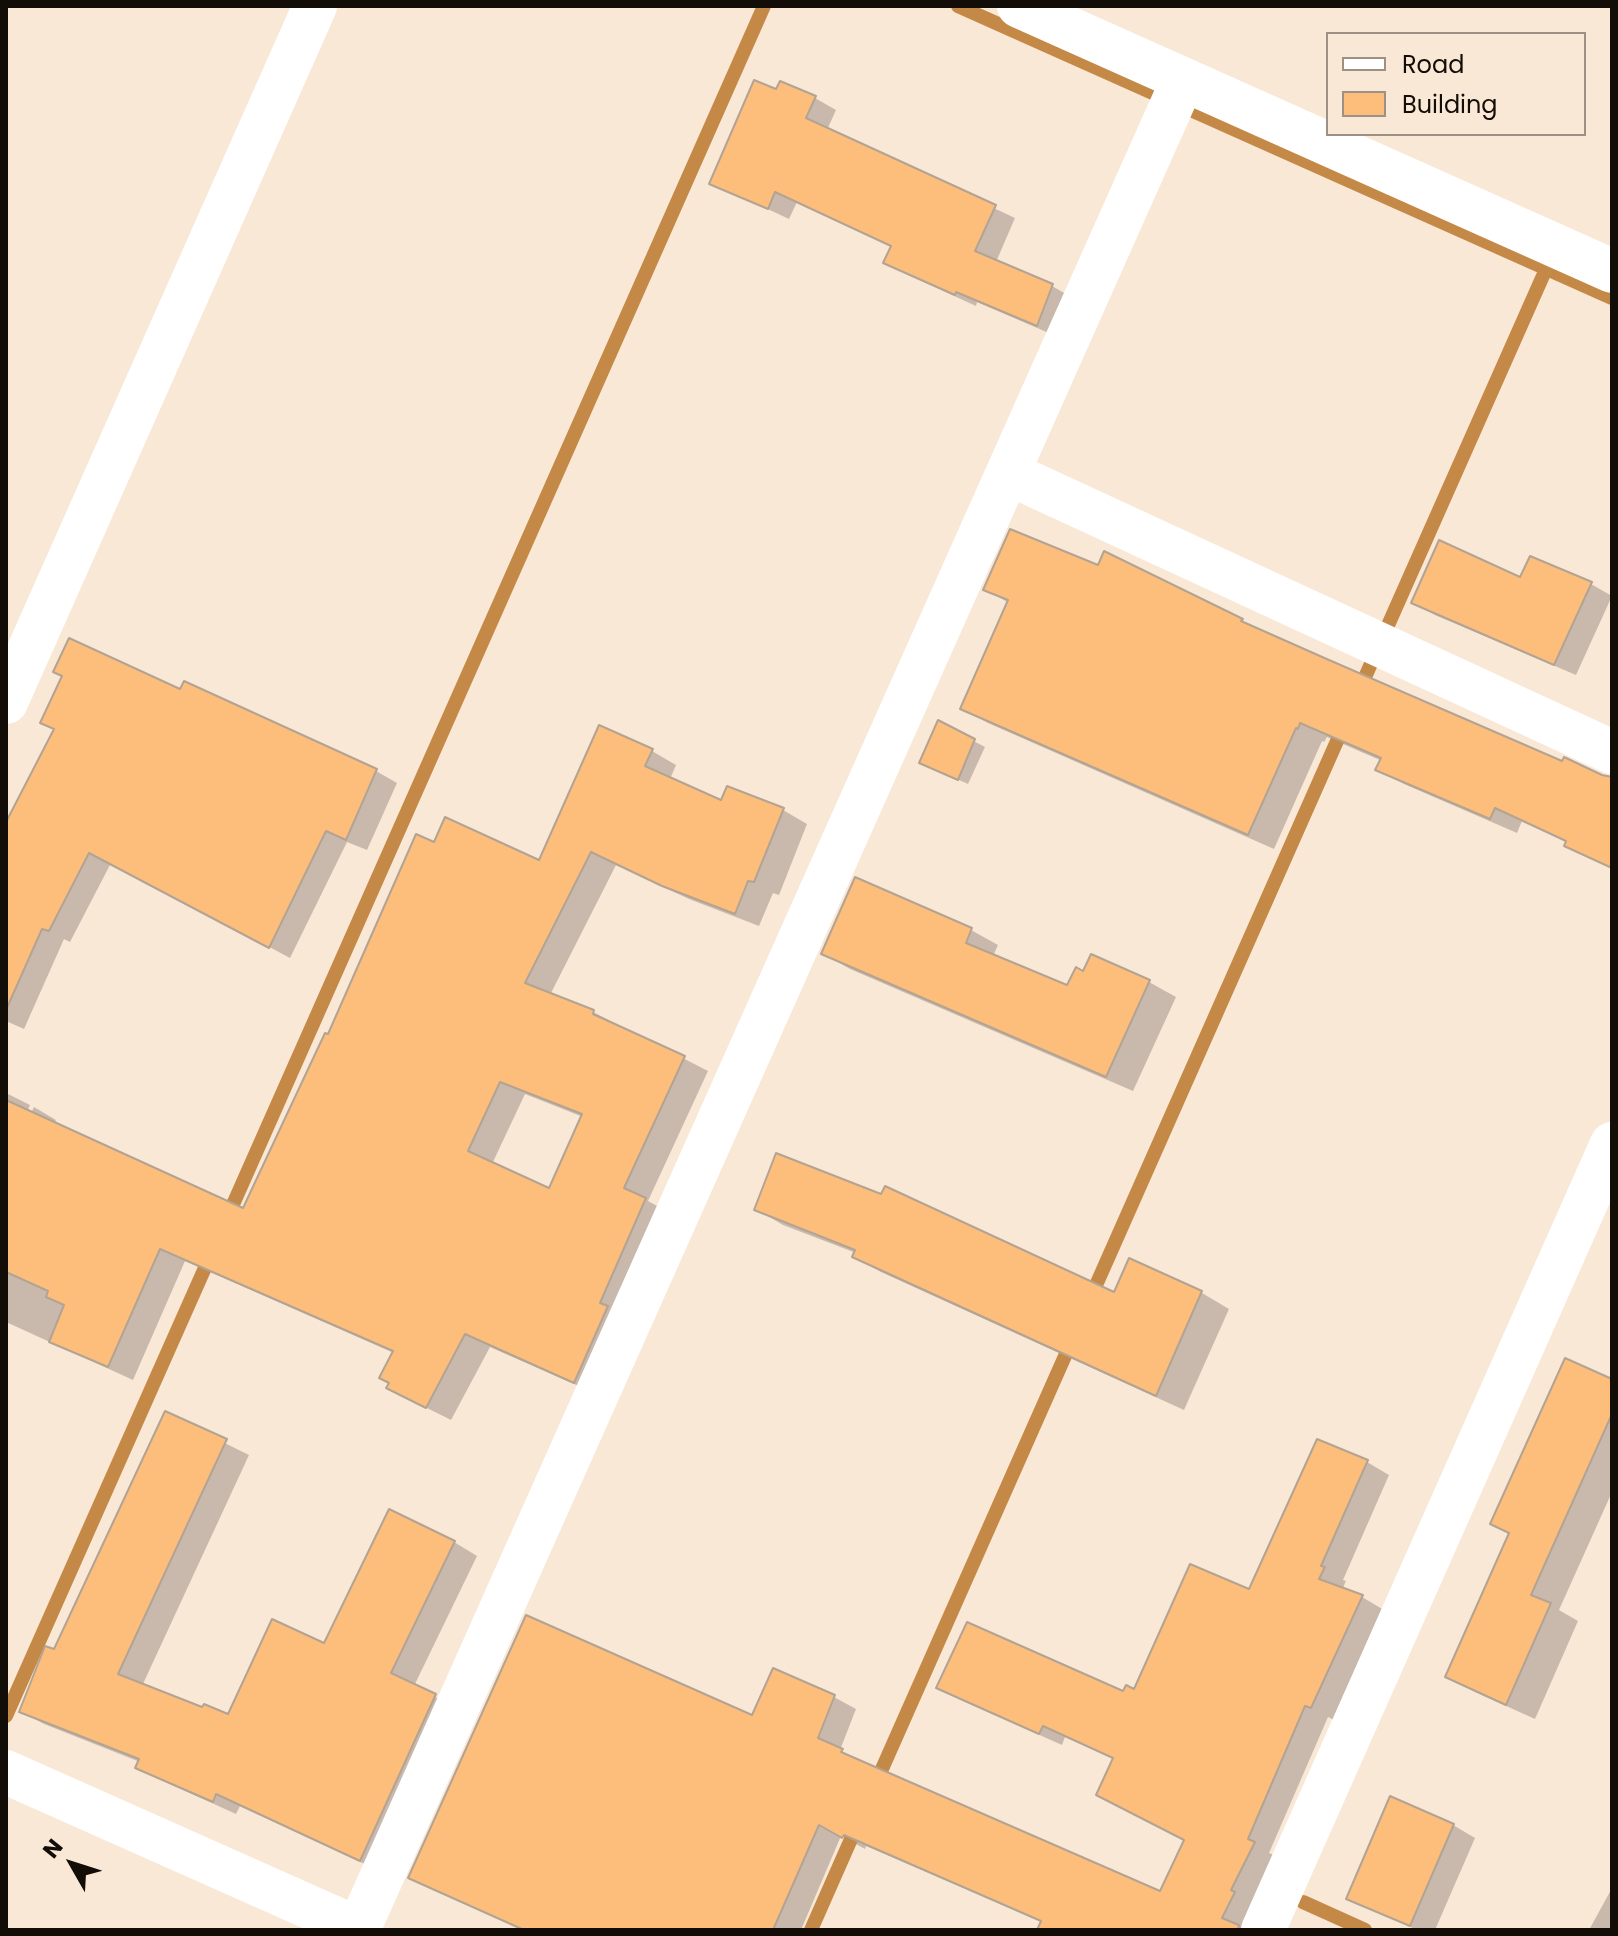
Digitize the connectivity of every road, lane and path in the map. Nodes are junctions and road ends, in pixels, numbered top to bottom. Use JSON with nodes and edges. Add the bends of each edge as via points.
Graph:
{"nodes":[{"id":1,"x":315,"y":6,"type":"edge"},
{"id":2,"x":1019,"y":6,"type":"edge"},
{"id":3,"x":1183,"y":80,"type":"junction"},
{"id":4,"x":1612,"y":271,"type":"edge"},
{"id":5,"x":1008,"y":473,"type":"junction"},
{"id":6,"x":6,"y":702,"type":"edge"},
{"id":7,"x":1612,"y":752,"type":"edge"},
{"id":8,"x":1612,"y":1144,"type":"edge"},
{"id":9,"x":6,"y":1772,"type":"edge"},
{"id":10,"x":359,"y":1930,"type":"edge"},
{"id":11,"x":1263,"y":1930,"type":"edge"}],
"edges":[{"from":1,"to":6,"type":"street"},
{"from":2,"to":3,"type":"street"},
{"from":3,"to":4,"type":"street"},
{"from":3,"to":5,"type":"street"},
{"from":5,"to":7,"type":"street"},
{"from":5,"to":10,"type":"street"},
{"from":8,"to":11,"type":"street"},
{"from":9,"to":10,"type":"street"}]}
